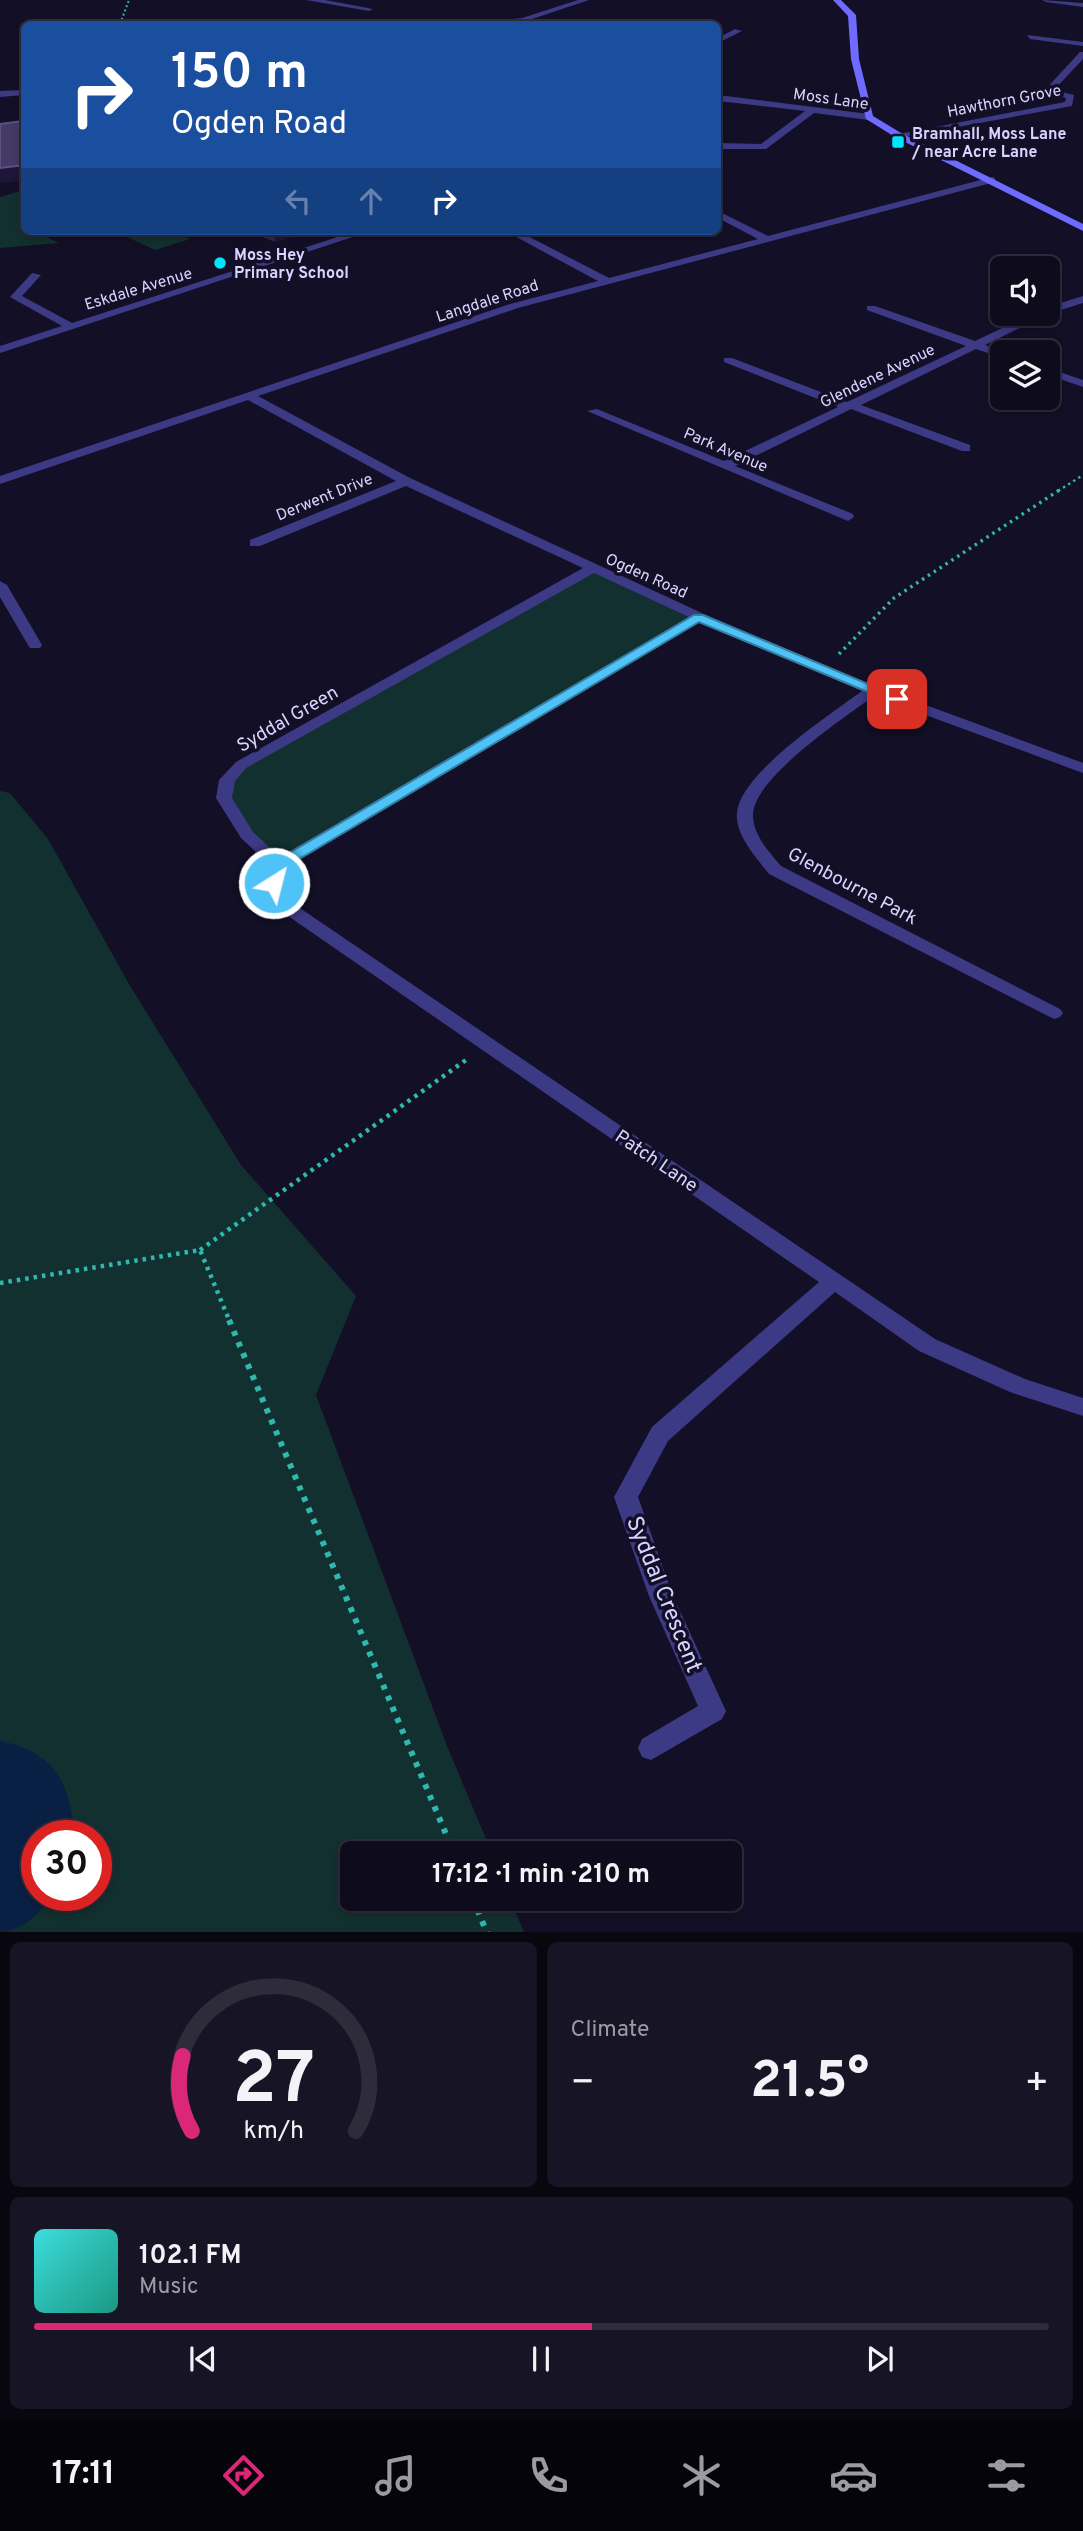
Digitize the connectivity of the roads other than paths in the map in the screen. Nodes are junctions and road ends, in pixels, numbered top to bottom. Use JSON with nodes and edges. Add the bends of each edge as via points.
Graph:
{"nodes":[{"id":1,"x":310,"y":0,"type":"edge"},
{"id":2,"x":585,"y":0,"type":"edge"},
{"id":3,"x":838,"y":0,"type":"edge"},
{"id":4,"x":1046,"y":0,"type":"edge"},
{"id":5,"x":1083,"y":5,"type":"edge"},
{"id":6,"x":369,"y":9,"type":"dead end"},
{"id":7,"x":506,"y":21,"type":"edge"},
{"id":8,"x":738,"y":31,"type":"dead end"},
{"id":9,"x":1030,"y":37,"type":"dead end"},
{"id":10,"x":721,"y":40,"type":"edge"},
{"id":11,"x":1083,"y":44,"type":"edge"},
{"id":12,"x":1083,"y":54,"type":"edge"},
{"id":13,"x":21,"y":93,"type":"edge"},
{"id":14,"x":0,"y":94,"type":"edge"},
{"id":15,"x":1071,"y":97,"type":"junction"},
{"id":16,"x":721,"y":98,"type":"edge"},
{"id":17,"x":1083,"y":99,"type":"edge"},
{"id":18,"x":811,"y":111,"type":"junction"},
{"id":19,"x":869,"y":117,"type":"junction"},
{"id":20,"x":898,"y":135,"type":"junction"},
{"id":21,"x":721,"y":146,"type":"edge"},
{"id":22,"x":992,"y":180,"type":"junction"},
{"id":23,"x":721,"y":216,"type":"edge"},
{"id":24,"x":1083,"y":229,"type":"edge"},
{"id":25,"x":354,"y":235,"type":"edge"},
{"id":26,"x":518,"y":235,"type":"edge"},
{"id":27,"x":765,"y":239,"type":"junction"},
{"id":28,"x":36,"y":275,"type":"dead end"},
{"id":29,"x":607,"y":281,"type":"junction"},
{"id":30,"x":1083,"y":299,"type":"edge"},
{"id":31,"x":1060,"y":307,"type":"edge"},
{"id":32,"x":871,"y":309,"type":"dead end"},
{"id":33,"x":1015,"y":326,"type":"edge"},
{"id":34,"x":71,"y":327,"type":"junction"},
{"id":35,"x":975,"y":345,"type":"junction"},
{"id":36,"x":0,"y":350,"type":"edge"},
{"id":37,"x":990,"y":350,"type":"edge"},
{"id":38,"x":728,"y":360,"type":"dead end"},
{"id":39,"x":1060,"y":375,"type":"edge"},
{"id":40,"x":1082,"y":383,"type":"edge"},
{"id":41,"x":249,"y":397,"type":"junction"},
{"id":42,"x":848,"y":405,"type":"junction"},
{"id":43,"x":593,"y":411,"type":"dead end"},
{"id":44,"x":966,"y":448,"type":"dead end"},
{"id":45,"x":724,"y":466,"type":"junction"},
{"id":46,"x":0,"y":480,"type":"edge"},
{"id":47,"x":406,"y":481,"type":"junction"},
{"id":48,"x":848,"y":517,"type":"dead end"},
{"id":49,"x":254,"y":543,"type":"dead end"},
{"id":50,"x":593,"y":569,"type":"junction"},
{"id":51,"x":0,"y":585,"type":"edge"},
{"id":52,"x":699,"y":617,"type":"junction"},
{"id":53,"x":35,"y":645,"type":"dead end"},
{"id":54,"x":872,"y":690,"type":"junction"},
{"id":55,"x":1083,"y":752,"type":"edge"},
{"id":56,"x":1077,"y":766,"type":"edge"},
{"id":57,"x":279,"y":865,"type":"junction"},
{"id":58,"x":1054,"y":1013,"type":"dead end"},
{"id":59,"x":835,"y":1280,"type":"junction"},
{"id":60,"x":1083,"y":1408,"type":"edge"},
{"id":61,"x":651,"y":1748,"type":"dead end"}],
"edges":[{"from":1,"to":6,"type":"street"},
{"from":2,"to":7,"type":"street"},
{"from":3,"to":19,"type":"main road","via":[[852,15],[855,59]]},
{"from":4,"to":5,"type":"street"},
{"from":8,"to":10,"type":"street"},
{"from":9,"to":11,"type":"street"},
{"from":12,"to":15,"type":"street","name":"Hawthorn Grove","via":[[1048,91]]},
{"from":13,"to":14,"type":"street"},
{"from":15,"to":17,"type":"street","name":"Hawthorn Grove"},
{"from":15,"to":20,"type":"street","name":"Hawthorn Grove","via":[[1069,104]]},
{"from":16,"to":18,"type":"street","name":"Moss Lane"},
{"from":18,"to":19,"type":"street","name":"Moss Lane"},
{"from":18,"to":21,"type":"street","via":[[763,147]]},
{"from":19,"to":20,"type":"main road","name":"Moss Lane"},
{"from":20,"to":22,"type":"main road","name":"Moss Lane"},
{"from":22,"to":24,"type":"main road","name":"Moss Lane"},
{"from":22,"to":27,"type":"street","name":"Langdale Road"},
{"from":23,"to":27,"type":"street"},
{"from":25,"to":34,"type":"street","name":"Eskdale Avenue"},
{"from":26,"to":29,"type":"street"},
{"from":27,"to":29,"type":"street","name":"Langdale Road"},
{"from":28,"to":34,"type":"street","via":[[15,297]]},
{"from":29,"to":41,"type":"street","name":"Langdale Road","via":[[514,306]]},
{"from":30,"to":31,"type":"street"},
{"from":32,"to":35,"type":"street"},
{"from":33,"to":35,"type":"street","name":"Glendene Avenue"},
{"from":34,"to":36,"type":"street","name":"Eskdale Avenue"},
{"from":35,"to":37,"type":"street"},
{"from":35,"to":42,"type":"street","name":"Glendene Avenue"},
{"from":38,"to":42,"type":"street"},
{"from":39,"to":40,"type":"street"},
{"from":41,"to":46,"type":"street","name":"Langdale Road"},
{"from":41,"to":47,"type":"street","name":"Ogden Road"},
{"from":42,"to":44,"type":"street"},
{"from":42,"to":45,"type":"street","name":"Glendene Avenue"},
{"from":43,"to":45,"type":"street","name":"Park Avenue"},
{"from":45,"to":48,"type":"street","name":"Park Avenue"},
{"from":47,"to":49,"type":"street","name":"Derwent Drive"},
{"from":47,"to":50,"type":"street","name":"Ogden Road"},
{"from":50,"to":52,"type":"street","name":"Ogden Road"},
{"from":50,"to":57,"type":"street","name":"Syddal Green","via":[[241,765],[227,780],[223,797],[247,835]]},
{"from":51,"to":53,"type":"street"},
{"from":52,"to":54,"type":"street","name":"Ogden Road"},
{"from":52,"to":57,"type":"street"},
{"from":54,"to":56,"type":"street","name":"Ogden Road"},
{"from":54,"to":58,"type":"street","name":"Glenbourne Park","via":[[776,764],[759,783],[745,811],[751,841],[775,870]]},
{"from":55,"to":56,"type":"street"},
{"from":57,"to":59,"type":"street","name":"Patch Lane","via":[[274,883],[281,903]]},
{"from":59,"to":60,"type":"street","name":"Patch Lane","via":[[928,1345],[1018,1387]]},
{"from":59,"to":61,"type":"street","name":"Syddal Crescent","via":[[660,1434],[626,1497],[661,1596],[713,1711]]}]}
